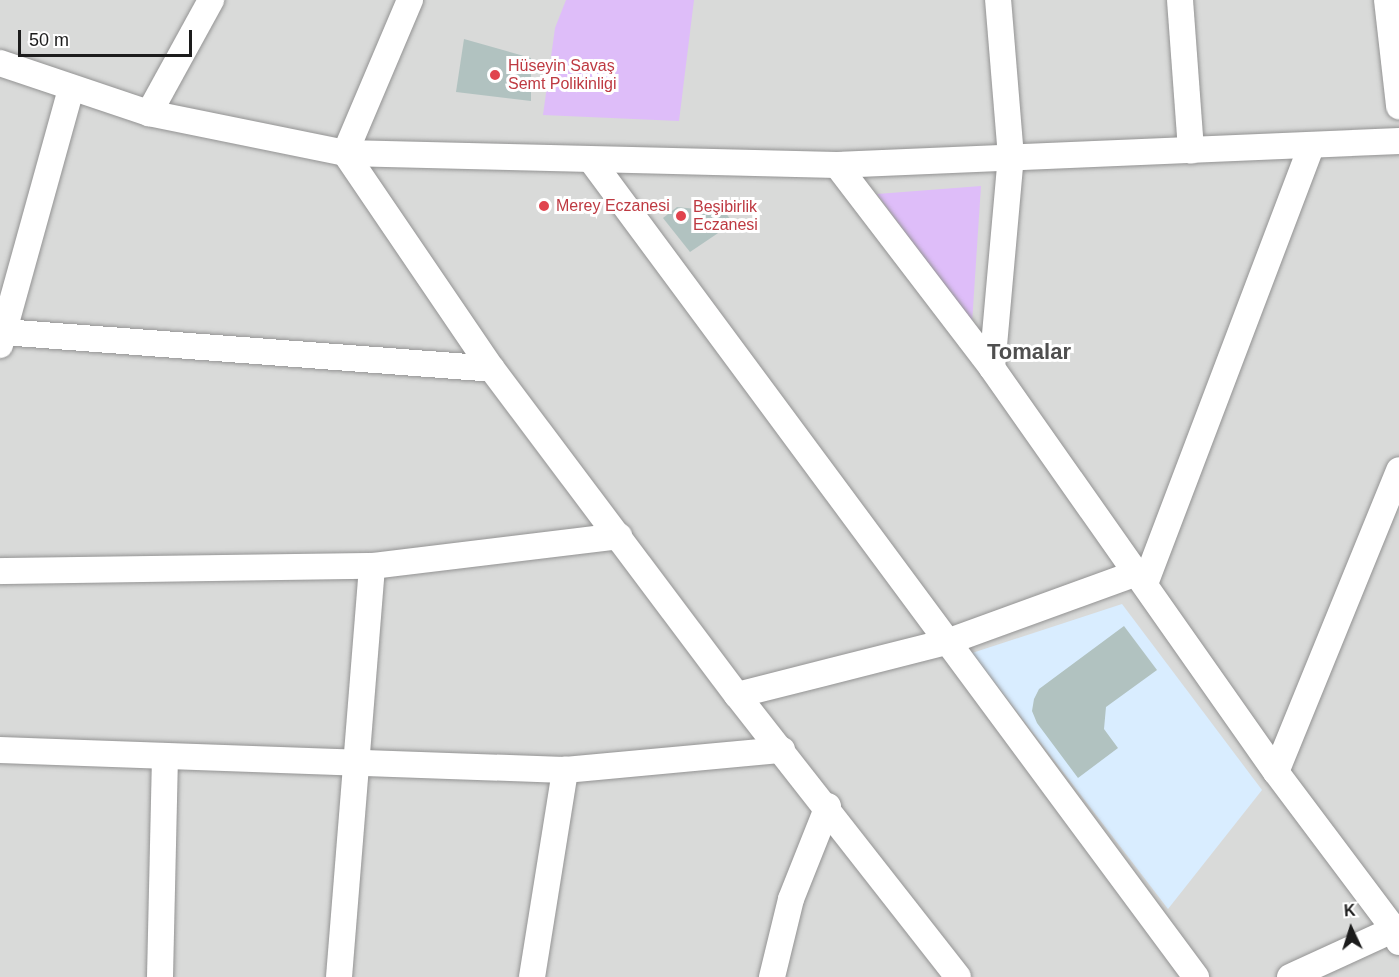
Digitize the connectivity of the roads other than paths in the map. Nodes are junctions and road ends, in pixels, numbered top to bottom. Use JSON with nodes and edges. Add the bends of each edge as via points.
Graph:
{"nodes":[{"id":1,"x":211,"y":0,"type":"edge"},
{"id":2,"x":410,"y":0,"type":"edge"},
{"id":3,"x":998,"y":0,"type":"edge"},
{"id":4,"x":1180,"y":0,"type":"edge"},
{"id":5,"x":1387,"y":0,"type":"edge"},
{"id":6,"x":0,"y":63,"type":"edge"},
{"id":7,"x":71,"y":89,"type":"junction"},
{"id":8,"x":1399,"y":106,"type":"edge"},
{"id":9,"x":149,"y":113,"type":"junction"},
{"id":10,"x":1399,"y":141,"type":"edge"},
{"id":11,"x":1311,"y":147,"type":"junction"},
{"id":12,"x":1191,"y":151,"type":"junction"},
{"id":13,"x":345,"y":153,"type":"junction"},
{"id":14,"x":1011,"y":157,"type":"junction"},
{"id":15,"x":591,"y":160,"type":"junction"},
{"id":16,"x":837,"y":165,"type":"junction"},
{"id":17,"x":1,"y":338,"type":"edge"},
{"id":18,"x":992,"y":368,"type":"junction"},
{"id":19,"x":492,"y":369,"type":"junction"},
{"id":20,"x":1399,"y":470,"type":"edge"},
{"id":21,"x":619,"y":536,"type":"junction"},
{"id":22,"x":372,"y":566,"type":"junction"},
{"id":23,"x":0,"y":572,"type":"edge"},
{"id":24,"x":1141,"y":579,"type":"junction"},
{"id":25,"x":947,"y":642,"type":"junction"},
{"id":26,"x":737,"y":695,"type":"junction"},
{"id":27,"x":0,"y":750,"type":"edge"},
{"id":28,"x":782,"y":750,"type":"junction"},
{"id":29,"x":165,"y":756,"type":"junction"},
{"id":30,"x":356,"y":763,"type":"junction"},
{"id":31,"x":565,"y":770,"type":"junction"},
{"id":32,"x":1276,"y":772,"type":"junction"},
{"id":33,"x":828,"y":806,"type":"junction"},
{"id":34,"x":1397,"y":932,"type":"edge"},
{"id":35,"x":160,"y":977,"type":"edge"},
{"id":36,"x":339,"y":977,"type":"edge"},
{"id":37,"x":532,"y":977,"type":"edge"},
{"id":38,"x":772,"y":977,"type":"edge"},
{"id":39,"x":958,"y":977,"type":"edge"},
{"id":40,"x":1196,"y":977,"type":"edge"},
{"id":41,"x":1290,"y":977,"type":"edge"}],
"edges":[{"from":1,"to":9,"type":"street"},
{"from":2,"to":13,"type":"street"},
{"from":3,"to":14,"type":"street"},
{"from":4,"to":12,"type":"street"},
{"from":5,"to":8,"type":"street"},
{"from":6,"to":7,"type":"street"},
{"from":7,"to":9,"type":"street"},
{"from":7,"to":17,"type":"street"},
{"from":9,"to":13,"type":"street"},
{"from":10,"to":11,"type":"street"},
{"from":11,"to":12,"type":"street"},
{"from":11,"to":24,"type":"street"},
{"from":12,"to":14,"type":"street"},
{"from":13,"to":15,"type":"street"},
{"from":13,"to":19,"type":"street"},
{"from":14,"to":16,"type":"street"},
{"from":14,"to":18,"type":"street"},
{"from":15,"to":16,"type":"street"},
{"from":15,"to":25,"type":"street"},
{"from":16,"to":18,"type":"street"},
{"from":17,"to":19,"type":"street"},
{"from":18,"to":24,"type":"street"},
{"from":19,"to":21,"type":"street"},
{"from":20,"to":32,"type":"street"},
{"from":21,"to":22,"type":"street"},
{"from":21,"to":26,"type":"street"},
{"from":22,"to":23,"type":"street"},
{"from":22,"to":30,"type":"street"},
{"from":24,"to":25,"type":"street"},
{"from":24,"to":32,"type":"street"},
{"from":25,"to":26,"type":"street"},
{"from":25,"to":40,"type":"street"},
{"from":26,"to":28,"type":"street"},
{"from":27,"to":29,"type":"street"},
{"from":28,"to":31,"type":"street"},
{"from":28,"to":33,"type":"street"},
{"from":29,"to":30,"type":"street"},
{"from":29,"to":35,"type":"street"},
{"from":30,"to":31,"type":"street"},
{"from":30,"to":36,"type":"street"},
{"from":31,"to":37,"type":"street"},
{"from":32,"to":34,"type":"street"},
{"from":33,"to":38,"type":"street","via":[[791,899]]},
{"from":33,"to":39,"type":"street"},
{"from":34,"to":41,"type":"street"}]}
